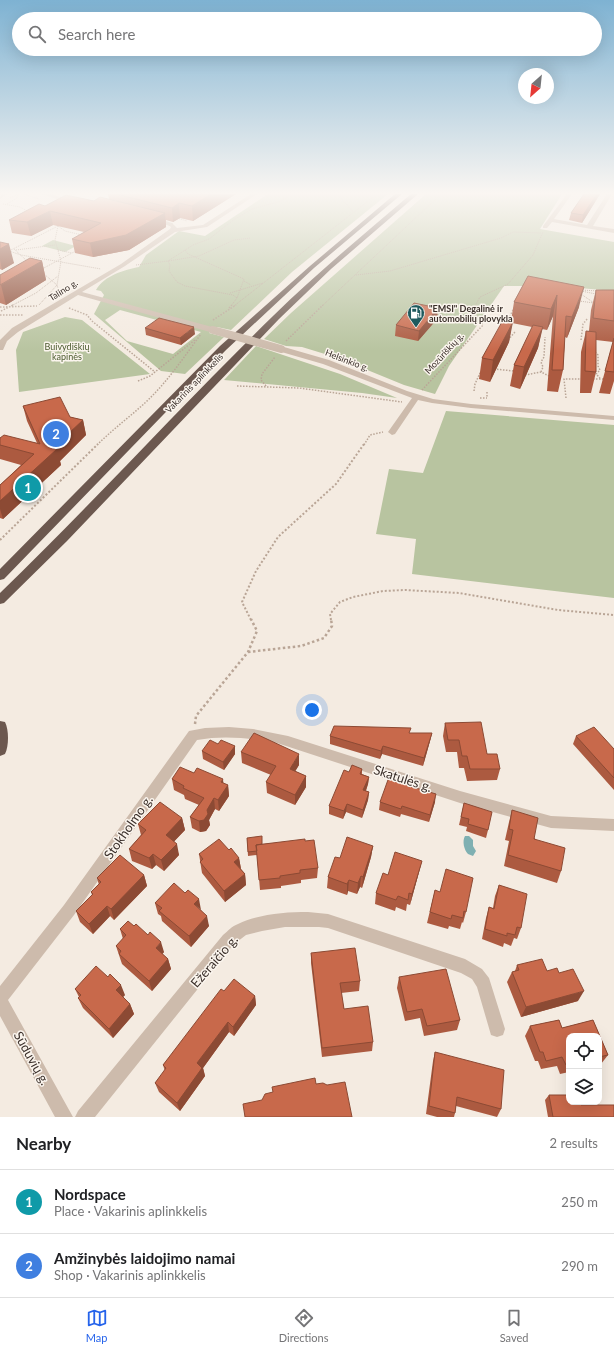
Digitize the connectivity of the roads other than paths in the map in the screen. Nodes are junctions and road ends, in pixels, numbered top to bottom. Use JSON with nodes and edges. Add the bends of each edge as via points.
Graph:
{"nodes":[{"id":1,"x":147,"y":246,"type":"edge"},
{"id":2,"x":337,"y":246,"type":"edge"},
{"id":3,"x":355,"y":246,"type":"edge"},
{"id":4,"x":77,"y":293,"type":"junction"},
{"id":5,"x":0,"y":348,"type":"edge"},
{"id":6,"x":413,"y":400,"type":"junction"},
{"id":7,"x":614,"y":418,"type":"edge"},
{"id":8,"x":392,"y":432,"type":"road end"},
{"id":9,"x":0,"y":576,"type":"edge"},
{"id":10,"x":8,"y":591,"type":"junction"},
{"id":11,"x":0,"y":600,"type":"edge"},
{"id":12,"x":0,"y":610,"type":"edge"},
{"id":13,"x":0,"y":726,"type":"edge"},
{"id":14,"x":194,"y":735,"type":"joint"},
{"id":15,"x":0,"y":750,"type":"edge"},
{"id":16,"x":614,"y":825,"type":"edge"},
{"id":17,"x":0,"y":999,"type":"edge"},
{"id":18,"x":497,"y":1029,"type":"dead end"},
{"id":19,"x":64,"y":1117,"type":"edge"},
{"id":20,"x":84,"y":1117,"type":"edge"}],
"edges":[{"from":1,"to":4,"type":"street","name":"Talino g.","via":[[123,265]]},
{"from":2,"to":9,"type":"highway","name":"Vakarinis aplinkkelis","via":[[223,348]]},
{"from":3,"to":10,"type":"highway","name":"Vakarinis aplinkkelis","via":[[276,317],[63,538]]},
{"from":4,"to":5,"type":"street","name":"Talino g.","via":[[34,316],[9,335]]},
{"from":4,"to":6,"type":"street","name":"Helsinkio g.","bridge":true,"via":[[284,347],[326,362]]},
{"from":6,"to":7,"type":"street","name":"Helsinkio g."},
{"from":6,"to":8,"type":"street"},
{"from":10,"to":11,"type":"highway","name":"Vakarinis aplinkkelis"},
{"from":10,"to":12,"type":"highway"},
{"from":13,"to":15,"type":"highway"},
{"from":14,"to":16,"type":"street","name":"Skatulės g.","via":[[210,732],[264,735],[460,797],[551,822]]},
{"from":14,"to":17,"type":"street","name":"Stokholmo g.","via":[[69,910]]},
{"from":17,"to":19,"type":"street","name":"Sūduvių g."},
{"from":18,"to":20,"type":"street","name":"Ežeraičio g.","via":[[484,983],[477,974],[465,967],[328,921],[311,918],[242,929],[228,940]]}]}
